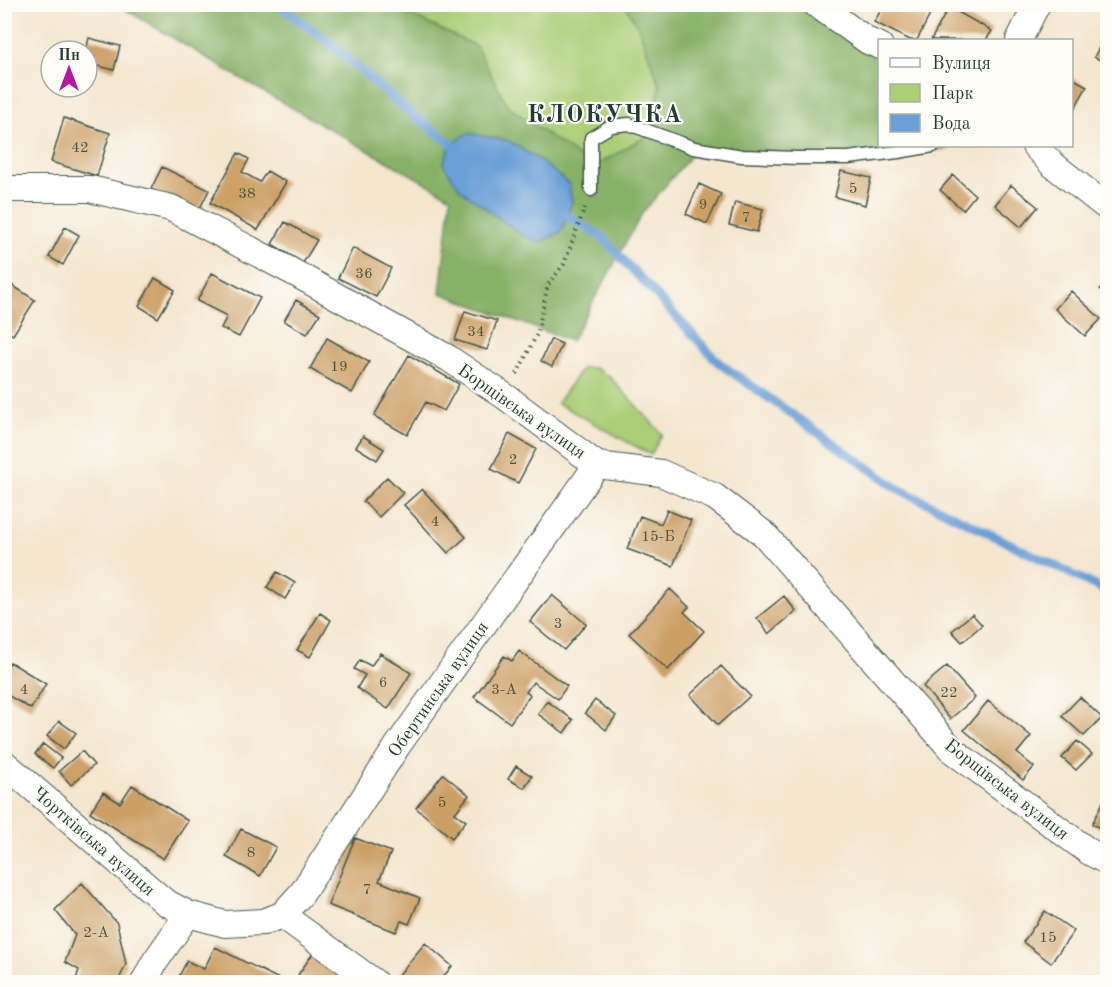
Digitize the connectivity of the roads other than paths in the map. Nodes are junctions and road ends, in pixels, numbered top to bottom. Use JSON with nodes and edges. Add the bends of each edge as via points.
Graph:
{"nodes":[{"id":1,"x":816,"y":4,"type":"edge"},
{"id":2,"x":1036,"y":4,"type":"edge"},
{"id":3,"x":1019,"y":39,"type":"edge"},
{"id":4,"x":878,"y":46,"type":"edge"},
{"id":5,"x":927,"y":147,"type":"edge"},
{"id":6,"x":1036,"y":147,"type":"edge"},
{"id":7,"x":4,"y":189,"type":"edge"},
{"id":8,"x":591,"y":190,"type":"road end"},
{"id":9,"x":1107,"y":207,"type":"edge"},
{"id":10,"x":597,"y":465,"type":"junction"},
{"id":11,"x":4,"y":763,"type":"edge"},
{"id":12,"x":1107,"y":862,"type":"edge"},
{"id":13,"x":188,"y":914,"type":"junction"},
{"id":14,"x":282,"y":915,"type":"junction"},
{"id":15,"x":144,"y":982,"type":"edge"},
{"id":16,"x":374,"y":982,"type":"edge"}],
"edges":[{"from":1,"to":4,"type":"street"},
{"from":2,"to":3,"type":"street"},
{"from":5,"to":8,"type":"lane","via":[[848,158],[742,156],[694,148],[629,124],[611,126],[591,138]]},
{"from":6,"to":9,"type":"street"},
{"from":7,"to":10,"type":"street","name":"Борщівська вулиця","via":[[90,189],[171,208],[437,352],[506,397]]},
{"from":10,"to":12,"type":"street","name":"Борщівська вулиця","via":[[661,473],[715,497],[764,534],[953,751]]},
{"from":10,"to":14,"type":"street","name":"Обертинська вулиця","via":[[398,746],[302,893]]},
{"from":11,"to":13,"type":"street","name":"Чортківська вулиця","via":[[165,902]]},
{"from":13,"to":14,"type":"street","via":[[225,924],[263,922]]},
{"from":13,"to":15,"type":"street"},
{"from":14,"to":16,"type":"street"}]}
